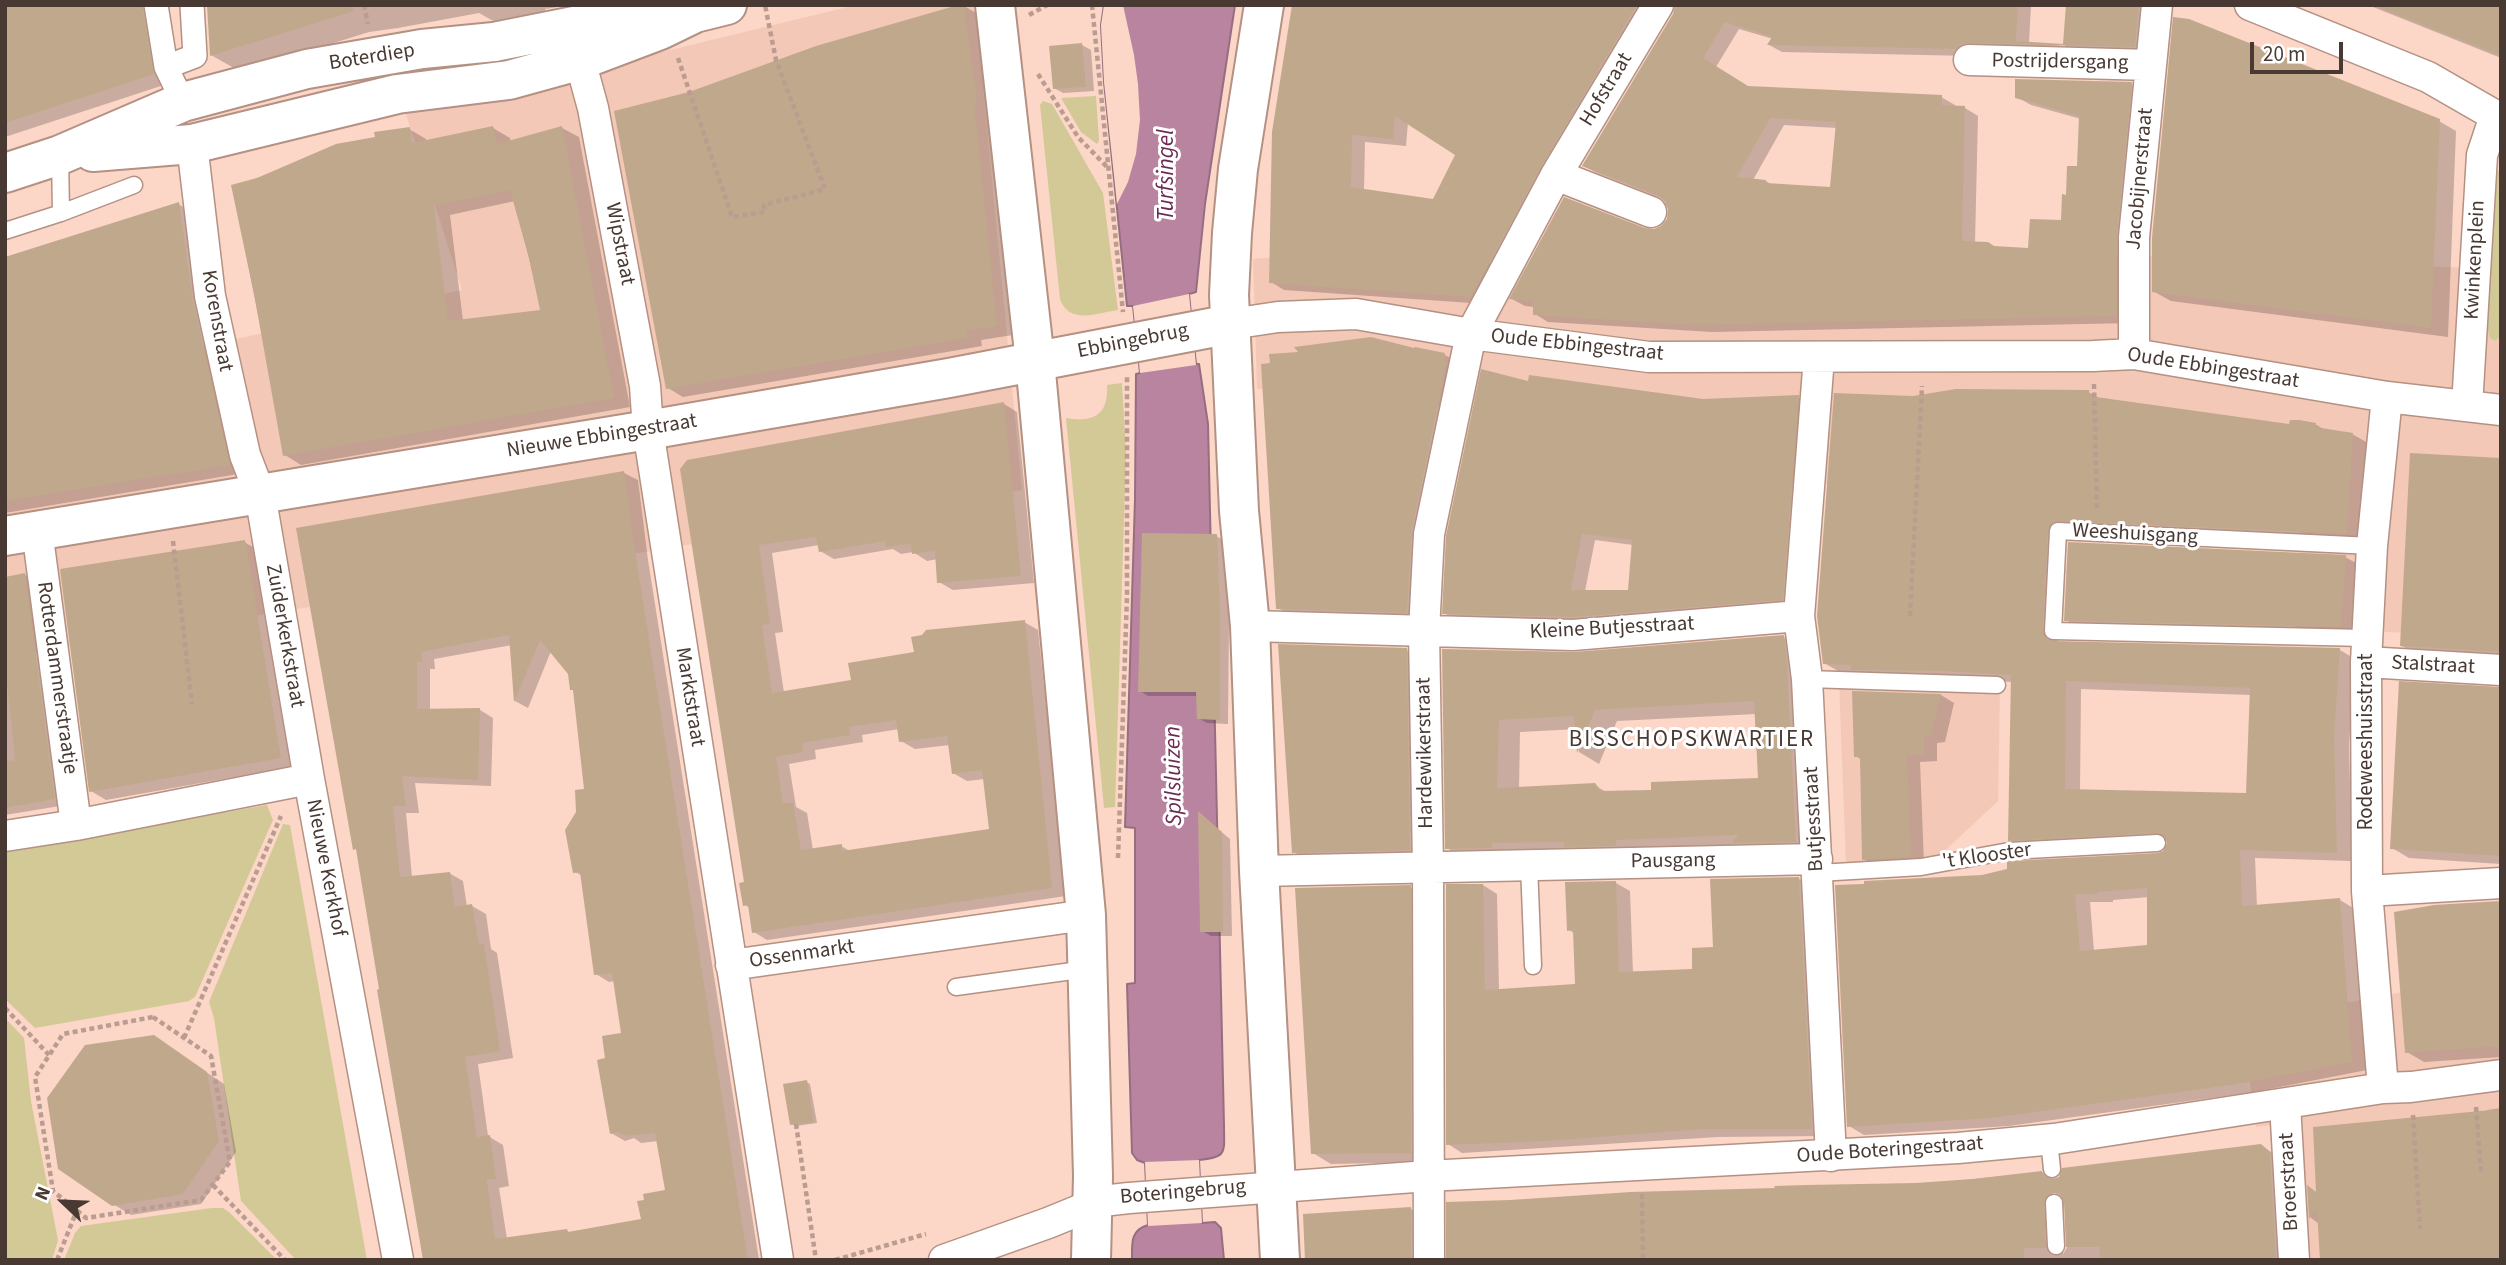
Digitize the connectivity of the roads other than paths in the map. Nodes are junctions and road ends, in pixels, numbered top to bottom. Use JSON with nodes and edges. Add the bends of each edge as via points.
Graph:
{"nodes":[{"id":1,"x":156,"y":5,"type":"edge"},
{"id":2,"x":192,"y":5,"type":"edge"},
{"id":3,"x":1264,"y":5,"type":"edge"},
{"id":4,"x":1658,"y":5,"type":"edge"},
{"id":5,"x":2157,"y":5,"type":"edge"},
{"id":6,"x":2250,"y":5,"type":"edge"},
{"id":7,"x":711,"y":9,"type":"edge"},
{"id":8,"x":996,"y":17,"type":"edge"},
{"id":9,"x":573,"y":34,"type":"junction"},
{"id":10,"x":1969,"y":61,"type":"dead end"},
{"id":11,"x":2151,"y":65,"type":"junction"},
{"id":12,"x":166,"y":66,"type":"junction"},
{"id":13,"x":183,"y":102,"type":"junction"},
{"id":14,"x":2498,"y":118,"type":"edge"},
{"id":15,"x":191,"y":144,"type":"junction"},
{"id":16,"x":60,"y":155,"type":"junction"},
{"id":17,"x":5,"y":173,"type":"edge"},
{"id":18,"x":1556,"y":175,"type":"junction"},
{"id":19,"x":134,"y":186,"type":"dead end"},
{"id":20,"x":1651,"y":212,"type":"dead end"},
{"id":21,"x":61,"y":213,"type":"junction"},
{"id":22,"x":5,"y":231,"type":"edge"},
{"id":23,"x":1231,"y":324,"type":"junction"},
{"id":24,"x":1471,"y":334,"type":"junction"},
{"id":25,"x":2134,"y":354,"type":"junction"},
{"id":26,"x":1819,"y":357,"type":"junction"},
{"id":27,"x":1035,"y":361,"type":"junction"},
{"id":28,"x":2387,"y":397,"type":"junction"},
{"id":29,"x":2467,"y":406,"type":"junction"},
{"id":30,"x":2501,"y":410,"type":"edge"},
{"id":31,"x":648,"y":430,"type":"junction"},
{"id":32,"x":260,"y":494,"type":"junction"},
{"id":33,"x":21,"y":533,"type":"edge"},
{"id":34,"x":2372,"y":546,"type":"junction"},
{"id":35,"x":1799,"y":616,"type":"junction"},
{"id":36,"x":1250,"y":626,"type":"junction"},
{"id":37,"x":1424,"y":631,"type":"junction"},
{"id":38,"x":2366,"y":650,"type":"junction"},
{"id":39,"x":2501,"y":670,"type":"edge"},
{"id":40,"x":1807,"y":679,"type":"junction"},
{"id":41,"x":1997,"y":685,"type":"dead end"},
{"id":42,"x":309,"y":779,"type":"junction"},
{"id":43,"x":76,"y":825,"type":"junction"},
{"id":44,"x":5,"y":836,"type":"edge"},
{"id":45,"x":2157,"y":844,"type":"dead end"},
{"id":46,"x":1529,"y":865,"type":"junction"},
{"id":47,"x":1818,"y":866,"type":"junction"},
{"id":48,"x":1428,"y":867,"type":"junction"},
{"id":49,"x":1259,"y":871,"type":"junction"},
{"id":50,"x":2501,"y":883,"type":"edge"},
{"id":51,"x":2367,"y":891,"type":"junction"},
{"id":52,"x":1086,"y":915,"type":"junction"},
{"id":53,"x":731,"y":965,"type":"junction"},
{"id":54,"x":1533,"y":966,"type":"dead end"},
{"id":55,"x":1087,"y":969,"type":"junction"},
{"id":56,"x":956,"y":987,"type":"dead end"},
{"id":57,"x":2501,"y":1075,"type":"edge"},
{"id":58,"x":2397,"y":1087,"type":"junction"},
{"id":59,"x":2285,"y":1104,"type":"junction"},
{"id":60,"x":2049,"y":1140,"type":"junction"},
{"id":61,"x":1831,"y":1156,"type":"junction"},
{"id":62,"x":2052,"y":1169,"type":"dead end"},
{"id":63,"x":1427,"y":1176,"type":"junction"},
{"id":64,"x":1275,"y":1185,"type":"junction"},
{"id":65,"x":2054,"y":1203,"type":"dead end"},
{"id":66,"x":1092,"y":1205,"type":"junction"},
{"id":67,"x":2056,"y":1246,"type":"dead end"},
{"id":68,"x":398,"y":1260,"type":"edge"},
{"id":69,"x":778,"y":1260,"type":"edge"},
{"id":70,"x":944,"y":1260,"type":"edge"},
{"id":71,"x":1091,"y":1260,"type":"edge"},
{"id":72,"x":1280,"y":1260,"type":"edge"},
{"id":73,"x":1429,"y":1260,"type":"edge"},
{"id":74,"x":2294,"y":1260,"type":"edge"}],
"edges":[{"from":1,"to":12,"type":"street"},
{"from":2,"to":12,"type":"street","via":[[195,56]]},
{"from":3,"to":23,"type":"street","via":[[1238,169]]},
{"from":4,"to":18,"type":"street","name":"Hofstraat"},
{"from":5,"to":11,"type":"street","name":"Jacobijnerstraat"},
{"from":6,"to":14,"type":"street","via":[[2428,76]]},
{"from":7,"to":9,"type":"street","name":"Boterdiep","via":[[664,8]]},
{"from":8,"to":27,"type":"street"},
{"from":9,"to":13,"type":"street","name":"Boterdiep","via":[[387,54],[307,69]]},
{"from":9,"to":15,"type":"street","name":"Boterdiep","via":[[509,80],[397,94]]},
{"from":9,"to":31,"type":"street","name":"Wipstraat","via":[[593,108],[645,386]]},
{"from":10,"to":11,"type":"street","name":"Postrijdersgang"},
{"from":11,"to":25,"type":"street","name":"Jacobijnerstraat","via":[[2134,237]]},
{"from":12,"to":13,"type":"street"},
{"from":13,"to":16,"type":"street","name":"Boterdiep"},
{"from":14,"to":29,"type":"street","name":"Kwinkenplein","via":[[2482,155]]},
{"from":15,"to":16,"type":"street","name":"Boterdiep"},
{"from":15,"to":32,"type":"street","name":"Korenstraat","via":[[210,296],[245,455]]},
{"from":16,"to":17,"type":"street","name":"Boterdiep"},
{"from":16,"to":21,"type":"lane"},
{"from":18,"to":20,"type":"street"},
{"from":18,"to":24,"type":"street","name":"Hofstraat"},
{"from":19,"to":21,"type":"lane"},
{"from":21,"to":22,"type":"lane"},
{"from":23,"to":24,"type":"street","name":"Oude Ebbingestraat","via":[[1356,314]]},
{"from":23,"to":27,"type":"street","name":"Ebbingebrug"},
{"from":23,"to":36,"type":"street","via":[[1239,511]]},
{"from":24,"to":26,"type":"street","name":"Oude Ebbingestraat","via":[[1649,357]]},
{"from":24,"to":37,"type":"street","name":"Hardewikerstraat","via":[[1429,534]]},
{"from":25,"to":26,"type":"street","name":"Oude Ebbingestraat"},
{"from":25,"to":28,"type":"street","name":"Oude Ebbingestraat"},
{"from":26,"to":35,"type":"street","name":"Butjesstraat"},
{"from":27,"to":31,"type":"street","name":"Nieuwe Ebbingestraat"},
{"from":27,"to":52,"type":"street"},
{"from":28,"to":29,"type":"street","name":"Oude Ebbingestraat"},
{"from":28,"to":34,"type":"street","name":"Rodeweeshuisstraat"},
{"from":29,"to":30,"type":"street","name":"Oude Ebbingestraat"},
{"from":31,"to":32,"type":"street","name":"Nieuwe Ebbingestraat"},
{"from":31,"to":53,"type":"street","name":"Marktstraat"},
{"from":32,"to":33,"type":"street","name":"Nieuwe Ebbingestraat"},
{"from":32,"to":42,"type":"street","name":"Zuiderkerkstraat"},
{"from":33,"to":43,"type":"street","name":"Rotterdammerstraatje"},
{"from":34,"to":38,"type":"street","name":"Rodeweeshuisstraat"},
{"from":34,"to":38,"type":"lane","name":"Weeshuisgang","via":[[2058,531],[2053,631]]},
{"from":35,"to":37,"type":"street","name":"Kleine Butjesstraat","via":[[1573,635]]},
{"from":35,"to":40,"type":"street","name":"Butjesstraat"},
{"from":36,"to":37,"type":"street","name":"Kleine Butjesstraat"},
{"from":36,"to":49,"type":"street"},
{"from":37,"to":48,"type":"street","name":"Hardewikerstraat"},
{"from":38,"to":39,"type":"street","name":"Stalstraat"},
{"from":38,"to":51,"type":"street","name":"Rodeweeshuisstraat"},
{"from":40,"to":41,"type":"lane"},
{"from":40,"to":47,"type":"street","name":"Butjesstraat"},
{"from":42,"to":43,"type":"street","name":"Nieuwe Kerkhof"},
{"from":42,"to":68,"type":"street","name":"Nieuwe Kerkhof"},
{"from":43,"to":44,"type":"street","name":"Nieuwe Kerkhof"},
{"from":45,"to":47,"type":"lane","name":"'t Klooster","via":[[2008,851],[1921,867]]},
{"from":46,"to":47,"type":"street","name":"Pausgang"},
{"from":46,"to":48,"type":"street","name":"Pausgang"},
{"from":46,"to":54,"type":"lane"},
{"from":47,"to":61,"type":"street","name":"Butjesstraat"},
{"from":48,"to":49,"type":"street","name":"Pausgang"},
{"from":48,"to":63,"type":"street","name":"Hardewikerstraat"},
{"from":49,"to":64,"type":"street"},
{"from":50,"to":51,"type":"street"},
{"from":51,"to":58,"type":"street","name":"Rodeweeshuisstraat"},
{"from":52,"to":53,"type":"street","name":"Ossenmarkt"},
{"from":52,"to":55,"type":"street"},
{"from":53,"to":69,"type":"street","name":"Ossenmarkt"},
{"from":55,"to":56,"type":"lane"},
{"from":55,"to":66,"type":"street"},
{"from":57,"to":58,"type":"street","name":"Oude Boteringestraat"},
{"from":58,"to":59,"type":"street","name":"Oude Boteringestraat"},
{"from":59,"to":60,"type":"street","name":"Oude Boteringestraat"},
{"from":59,"to":74,"type":"street","name":"Broerstraat"},
{"from":60,"to":61,"type":"street","name":"Oude Boteringestraat"},
{"from":60,"to":62,"type":"lane"},
{"from":61,"to":63,"type":"street","name":"Oude Boteringestraat"},
{"from":63,"to":64,"type":"street","name":"Oude Boteringestraat"},
{"from":63,"to":73,"type":"street","name":"Hardewikerstraat"},
{"from":64,"to":66,"type":"street","name":"Boteringebrug"},
{"from":64,"to":72,"type":"street"},
{"from":65,"to":67,"type":"lane"},
{"from":66,"to":70,"type":"street","name":"Boteringebrug"},
{"from":66,"to":71,"type":"street"}]}
